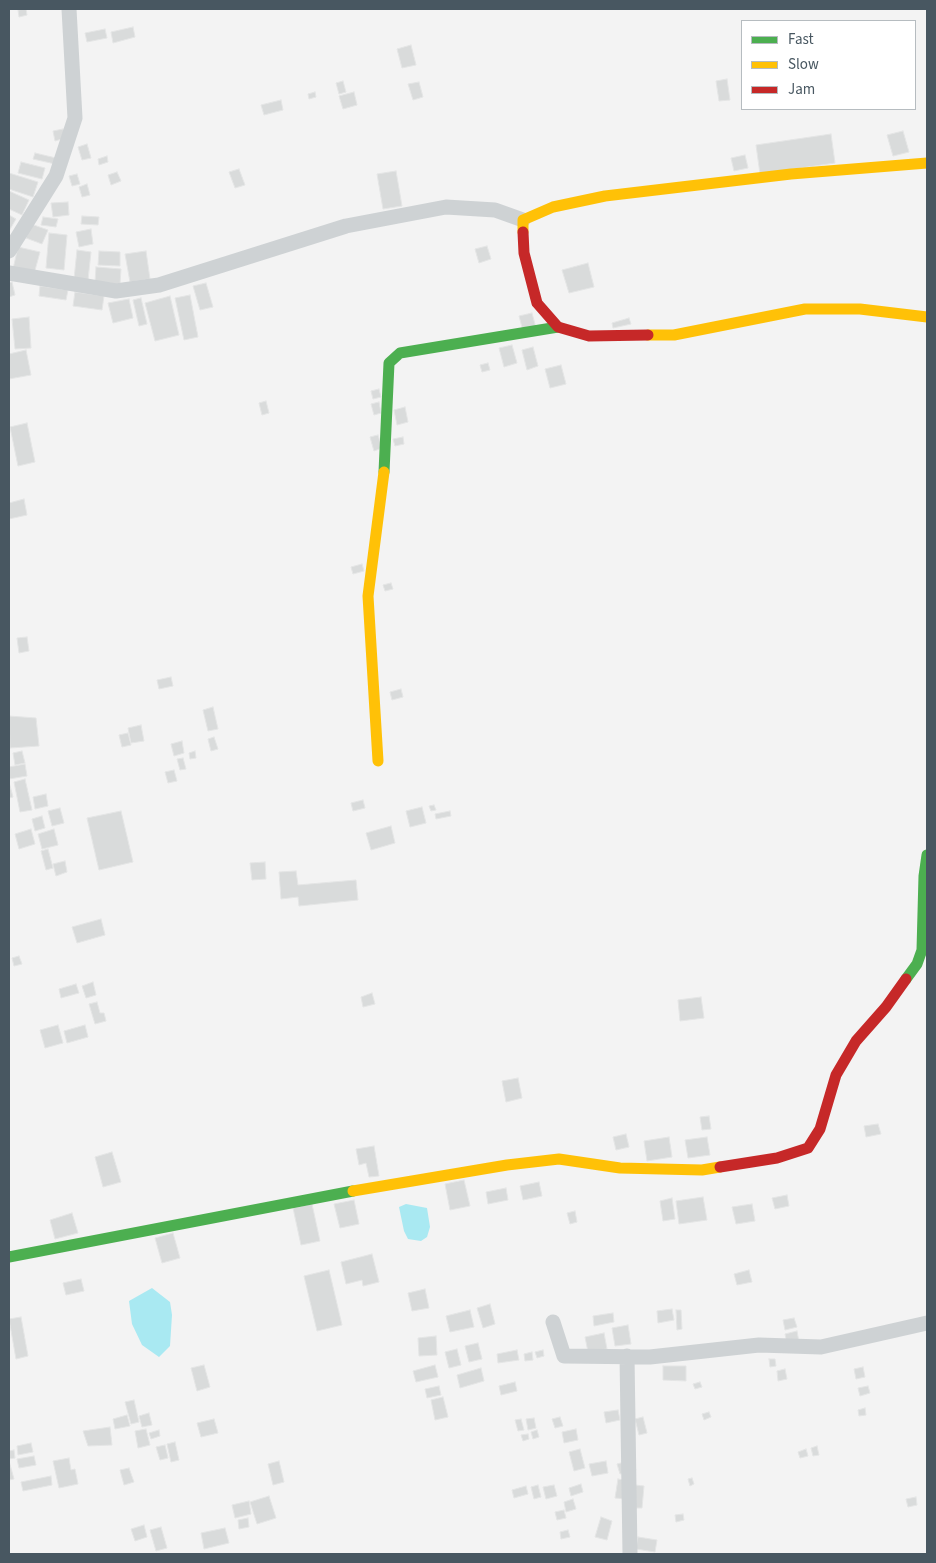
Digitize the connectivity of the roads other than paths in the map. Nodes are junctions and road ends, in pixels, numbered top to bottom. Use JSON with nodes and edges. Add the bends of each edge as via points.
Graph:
{"nodes":[{"id":1,"x":69,"y":9,"type":"edge"},
{"id":2,"x":927,"y":163,"type":"edge"},
{"id":3,"x":523,"y":220,"type":"junction"},
{"id":4,"x":9,"y":251,"type":"edge"},
{"id":5,"x":9,"y":273,"type":"edge"},
{"id":6,"x":927,"y":317,"type":"edge"},
{"id":7,"x":558,"y":327,"type":"junction"},
{"id":8,"x":378,"y":761,"type":"dead end"},
{"id":9,"x":927,"y":855,"type":"edge"},
{"id":10,"x":9,"y":1257,"type":"edge"},
{"id":11,"x":553,"y":1322,"type":"dead end"},
{"id":12,"x":927,"y":1323,"type":"edge"},
{"id":13,"x":627,"y":1356,"type":"junction"},
{"id":14,"x":630,"y":1554,"type":"edge"}],
"edges":[{"from":1,"to":4,"type":"street","via":[[75,118],[56,176]]},
{"from":2,"to":3,"type":"street","via":[[792,174],[605,196],[553,207]]},
{"from":3,"to":5,"type":"street","via":[[495,210],[446,207],[346,226],[159,285],[116,291]]},
{"from":3,"to":7,"type":"street","via":[[524,253],[537,303]]},
{"from":6,"to":7,"type":"street","via":[[860,308],[805,309],[674,335],[589,336]]},
{"from":7,"to":8,"type":"street","via":[[400,353],[389,363],[385,466],[368,596]]},
{"from":9,"to":10,"type":"street","via":[[922,950],[917,964],[856,1041],[841,1066],[820,1129],[808,1148],[776,1158],[702,1170],[620,1168],[559,1158],[507,1164]]},
{"from":11,"to":13,"type":"street","via":[[564,1356]]},
{"from":12,"to":13,"type":"street","via":[[821,1347],[759,1346],[650,1357]]},
{"from":13,"to":14,"type":"street"}]}
